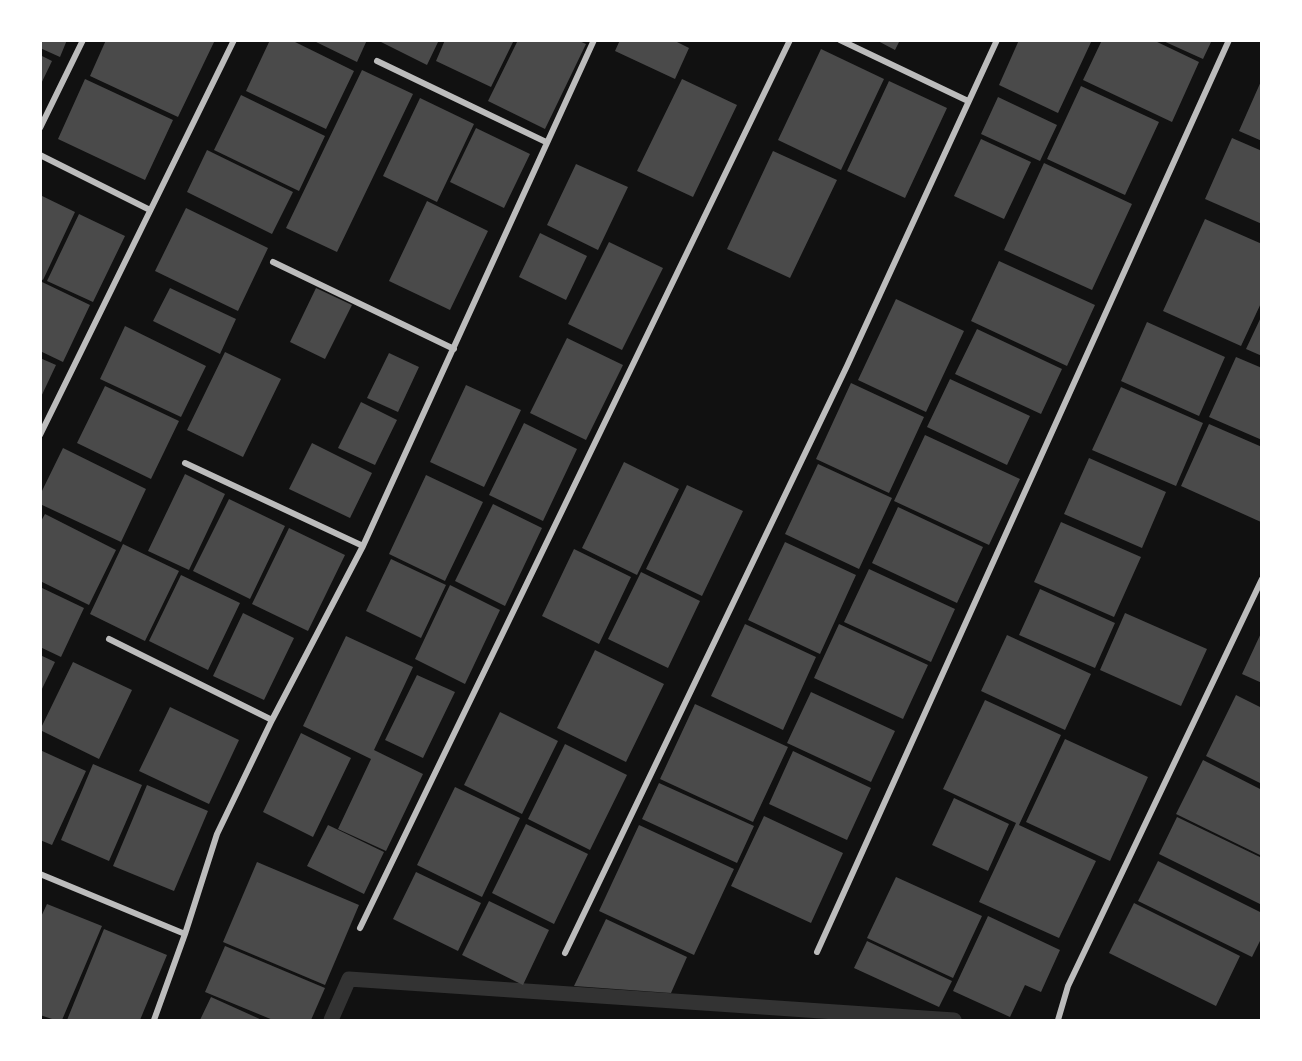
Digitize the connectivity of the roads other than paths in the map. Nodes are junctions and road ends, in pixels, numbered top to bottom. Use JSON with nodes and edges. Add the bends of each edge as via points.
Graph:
{"nodes":[{"id":1,"x":83,"y":40,"type":"edge"},
{"id":2,"x":234,"y":40,"type":"edge"},
{"id":3,"x":594,"y":40,"type":"edge"},
{"id":4,"x":790,"y":40,"type":"edge"},
{"id":5,"x":840,"y":40,"type":"edge"},
{"id":6,"x":997,"y":40,"type":"edge"},
{"id":7,"x":1229,"y":40,"type":"edge"},
{"id":8,"x":378,"y":61,"type":"dead end"},
{"id":9,"x":968,"y":101,"type":"junction"},
{"id":10,"x":40,"y":128,"type":"edge"},
{"id":11,"x":546,"y":142,"type":"junction"},
{"id":12,"x":40,"y":155,"type":"edge"},
{"id":13,"x":150,"y":210,"type":"junction"},
{"id":14,"x":273,"y":262,"type":"dead end"},
{"id":15,"x":454,"y":349,"type":"junction"},
{"id":16,"x":40,"y":435,"type":"edge"},
{"id":17,"x":185,"y":463,"type":"dead end"},
{"id":18,"x":363,"y":546,"type":"junction"},
{"id":19,"x":1262,"y":579,"type":"edge"},
{"id":20,"x":109,"y":639,"type":"dead end"},
{"id":21,"x":272,"y":720,"type":"junction"},
{"id":22,"x":40,"y":874,"type":"edge"},
{"id":23,"x":360,"y":928,"type":"dead end"},
{"id":24,"x":185,"y":934,"type":"junction"},
{"id":25,"x":817,"y":952,"type":"dead end"},
{"id":26,"x":565,"y":953,"type":"dead end"},
{"id":27,"x":154,"y":1020,"type":"edge"},
{"id":28,"x":1058,"y":1020,"type":"edge"}],
"edges":[{"from":1,"to":10,"type":"street"},
{"from":2,"to":13,"type":"street"},
{"from":3,"to":11,"type":"street"},
{"from":4,"to":23,"type":"street"},
{"from":5,"to":9,"type":"street"},
{"from":6,"to":9,"type":"street"},
{"from":7,"to":25,"type":"street"},
{"from":8,"to":11,"type":"street"},
{"from":9,"to":26,"type":"street","via":[[847,366]]},
{"from":11,"to":15,"type":"street"},
{"from":12,"to":13,"type":"street"},
{"from":13,"to":16,"type":"street"},
{"from":14,"to":15,"type":"street"},
{"from":15,"to":18,"type":"street"},
{"from":17,"to":18,"type":"street"},
{"from":18,"to":21,"type":"street"},
{"from":19,"to":28,"type":"street","via":[[1068,986]]},
{"from":20,"to":21,"type":"street"},
{"from":21,"to":24,"type":"street","via":[[217,834]]},
{"from":22,"to":24,"type":"street"},
{"from":24,"to":27,"type":"street"}]}
